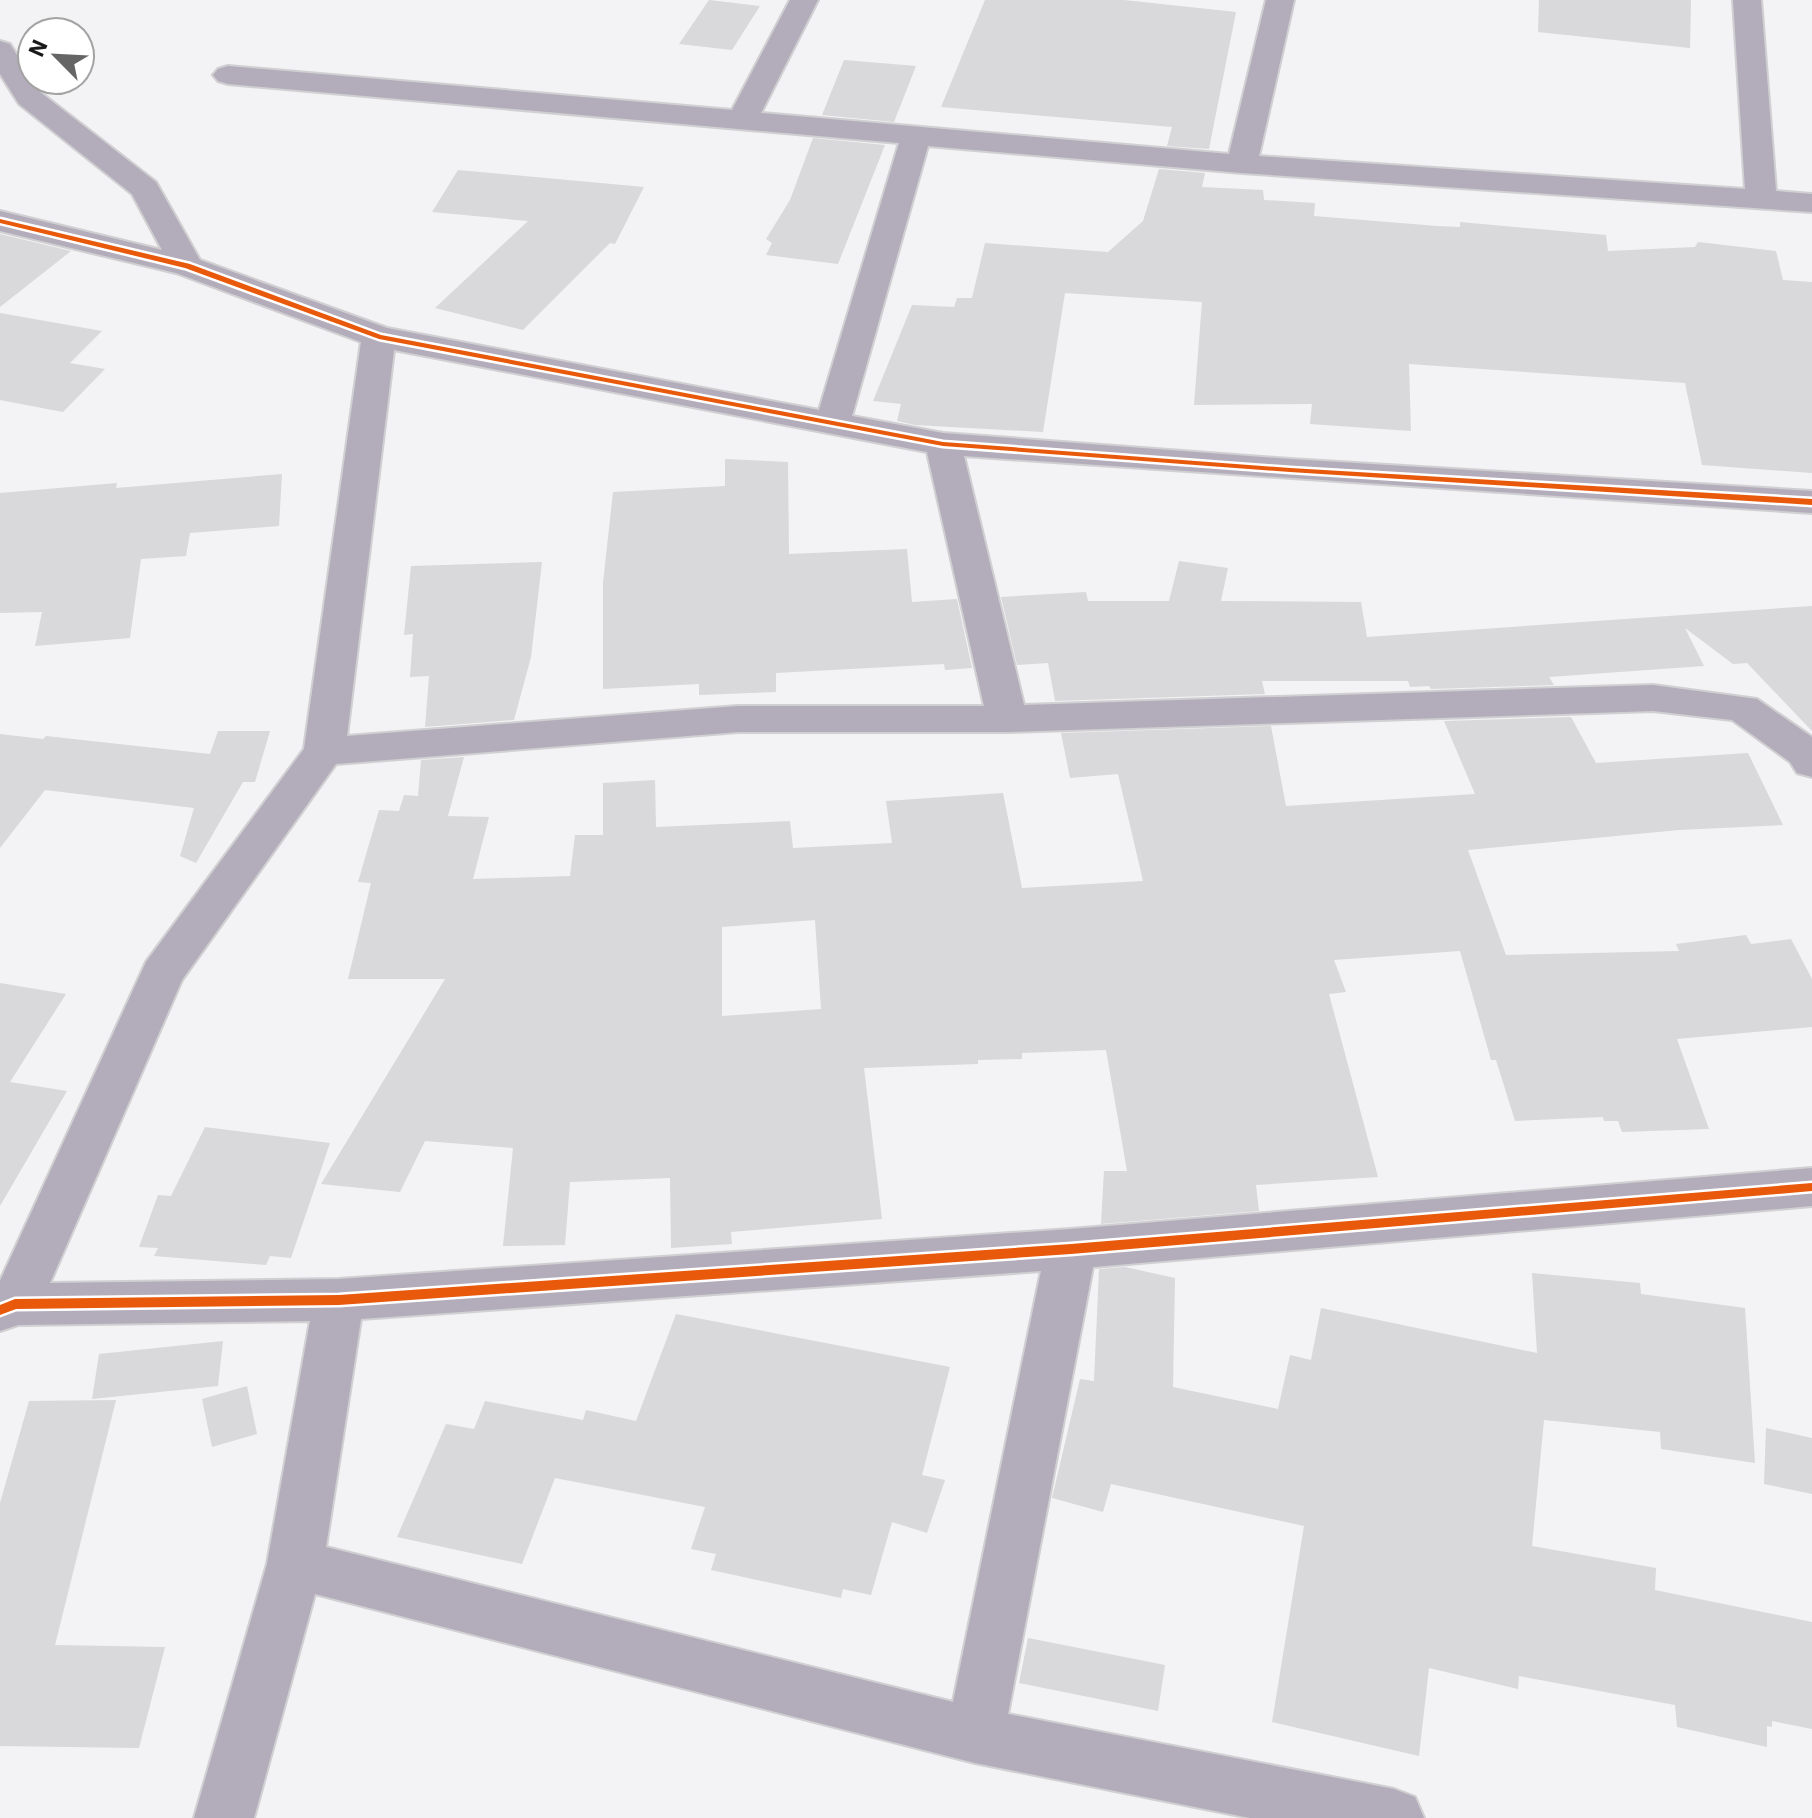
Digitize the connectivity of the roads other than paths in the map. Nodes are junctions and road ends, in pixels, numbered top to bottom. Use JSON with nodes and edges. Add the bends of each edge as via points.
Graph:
{"nodes":[{"id":1,"x":804,"y":0,"type":"edge"},
{"id":2,"x":1280,"y":0,"type":"edge"},
{"id":3,"x":1747,"y":0,"type":"edge"},
{"id":4,"x":0,"y":50,"type":"edge"},
{"id":5,"x":228,"y":75,"type":"dead end"},
{"id":6,"x":742,"y":120,"type":"junction"},
{"id":7,"x":916,"y":136,"type":"junction"},
{"id":8,"x":1242,"y":164,"type":"junction"},
{"id":9,"x":1761,"y":200,"type":"junction"},
{"id":10,"x":1812,"y":203,"type":"edge"},
{"id":11,"x":0,"y":221,"type":"edge"},
{"id":12,"x":187,"y":266,"type":"junction"},
{"id":13,"x":379,"y":337,"type":"junction"},
{"id":14,"x":832,"y":424,"type":"junction"},
{"id":15,"x":943,"y":444,"type":"junction"},
{"id":16,"x":1812,"y":502,"type":"edge"},
{"id":17,"x":1007,"y":719,"type":"junction"},
{"id":18,"x":324,"y":751,"type":"junction"},
{"id":19,"x":1812,"y":763,"type":"edge"},
{"id":20,"x":1812,"y":1187,"type":"edge"},
{"id":21,"x":1071,"y":1249,"type":"junction"},
{"id":22,"x":339,"y":1300,"type":"junction"},
{"id":23,"x":8,"y":1307,"type":"edge"},
{"id":24,"x":295,"y":1564,"type":"junction"},
{"id":25,"x":975,"y":1735,"type":"junction"},
{"id":26,"x":224,"y":1818,"type":"edge"},
{"id":27,"x":1394,"y":1818,"type":"edge"}],
"edges":[{"from":1,"to":6,"type":"street"},
{"from":2,"to":8,"type":"street"},
{"from":3,"to":9,"type":"street"},
{"from":4,"to":12,"type":"street","via":[[29,98],[145,189]]},
{"from":5,"to":6,"type":"street"},
{"from":6,"to":7,"type":"street"},
{"from":7,"to":8,"type":"street"},
{"from":7,"to":14,"type":"street"},
{"from":8,"to":9,"type":"street"},
{"from":9,"to":10,"type":"street"},
{"from":11,"to":12,"type":"street"},
{"from":12,"to":13,"type":"street"},
{"from":13,"to":14,"type":"street"},
{"from":13,"to":18,"type":"street"},
{"from":14,"to":15,"type":"street"},
{"from":15,"to":16,"type":"street"},
{"from":15,"to":17,"type":"street"},
{"from":17,"to":18,"type":"street","via":[[738,719]]},
{"from":17,"to":19,"type":"street","via":[[1653,698],[1743,708],[1805,752]]},
{"from":18,"to":23,"type":"street","via":[[162,974]]},
{"from":20,"to":21,"type":"street"},
{"from":21,"to":22,"type":"street"},
{"from":21,"to":25,"type":"street"},
{"from":22,"to":23,"type":"street"},
{"from":22,"to":24,"type":"street"},
{"from":24,"to":25,"type":"street"},
{"from":24,"to":26,"type":"street"},
{"from":25,"to":27,"type":"street"}]}
